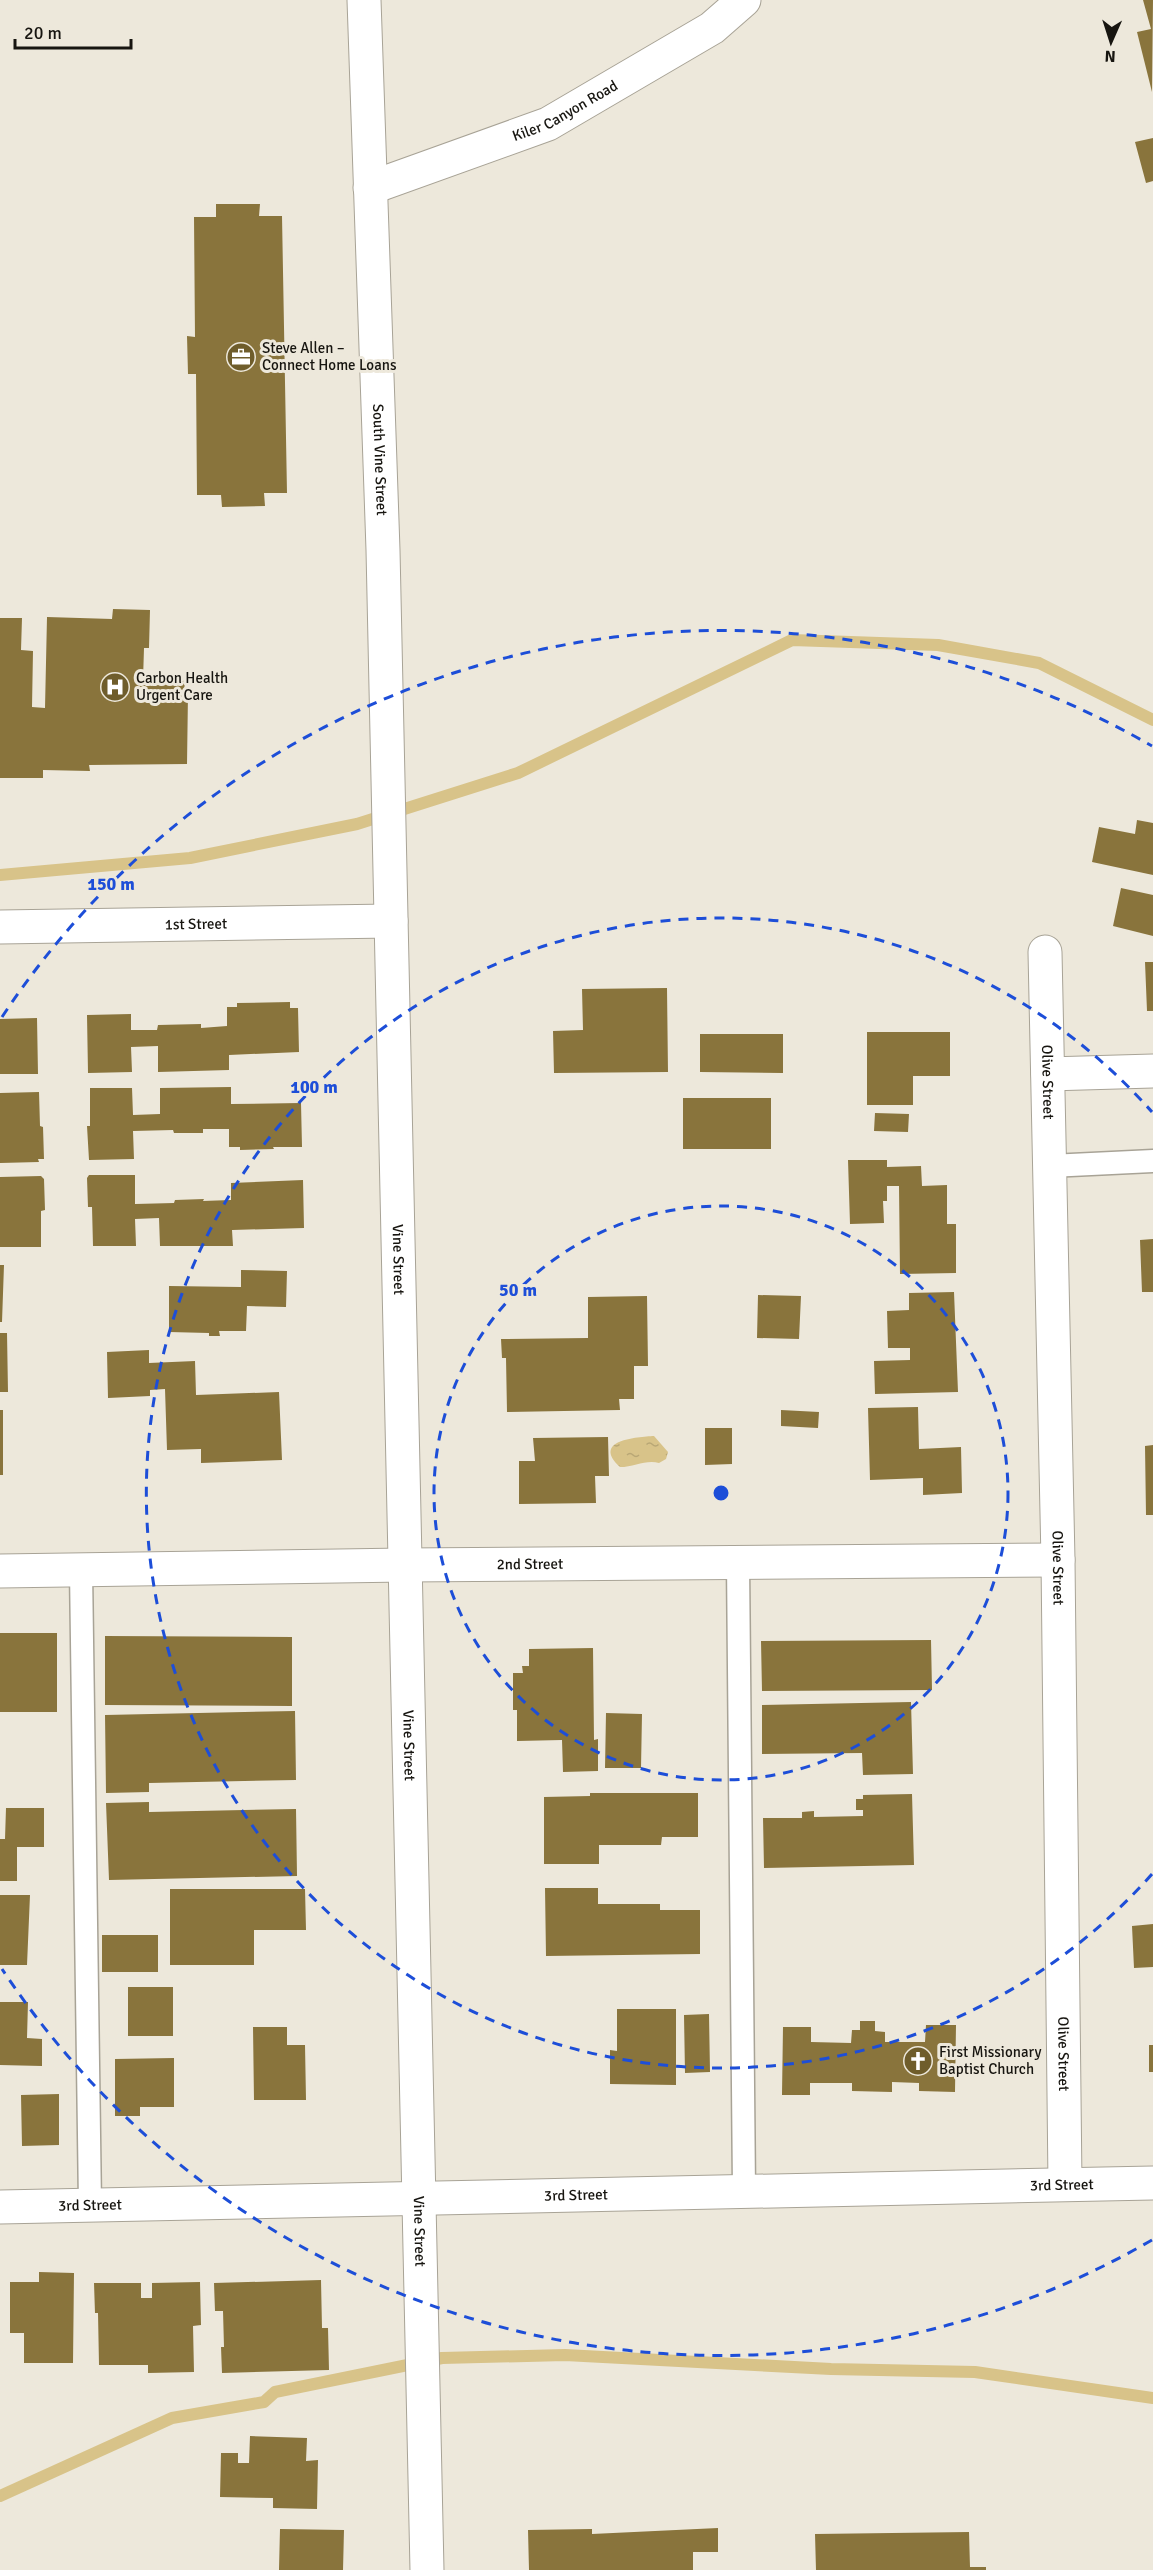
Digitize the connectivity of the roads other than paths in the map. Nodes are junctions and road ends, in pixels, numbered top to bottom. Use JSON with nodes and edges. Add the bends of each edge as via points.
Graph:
{"nodes":[{"id":1,"x":364,"y":0,"type":"edge"},
{"id":2,"x":744,"y":0,"type":"edge"},
{"id":3,"x":370,"y":188,"type":"junction"},
{"id":4,"x":392,"y":921,"type":"junction"},
{"id":5,"x":0,"y":927,"type":"edge"},
{"id":6,"x":1045,"y":952,"type":"dead end"},
{"id":7,"x":1153,"y":1071,"type":"edge"},
{"id":8,"x":1048,"y":1074,"type":"junction"},
{"id":9,"x":1153,"y":1161,"type":"edge"},
{"id":10,"x":1050,"y":1166,"type":"junction"},
{"id":11,"x":1058,"y":1560,"type":"junction"},
{"id":12,"x":738,"y":1563,"type":"junction"},
{"id":13,"x":405,"y":1564,"type":"junction"},
{"id":14,"x":81,"y":1570,"type":"junction"},
{"id":15,"x":0,"y":1571,"type":"edge"},
{"id":16,"x":1153,"y":2183,"type":"edge"},
{"id":17,"x":1065,"y":2184,"type":"junction"},
{"id":18,"x":744,"y":2190,"type":"junction"},
{"id":19,"x":419,"y":2197,"type":"junction"},
{"id":20,"x":90,"y":2205,"type":"junction"},
{"id":21,"x":0,"y":2207,"type":"edge"},
{"id":22,"x":427,"y":2570,"type":"edge"}],
"edges":[{"from":1,"to":3,"type":"street","name":"South Vine Street"},
{"from":2,"to":3,"type":"street","name":"Kiler Canyon Road","via":[[712,28],[548,124]]},
{"from":3,"to":4,"type":"street","name":"South Vine Street"},
{"from":4,"to":5,"type":"street","name":"1st Street"},
{"from":4,"to":13,"type":"street","name":"Vine Street"},
{"from":6,"to":8,"type":"street","name":"Olive Street"},
{"from":7,"to":8,"type":"street"},
{"from":8,"to":10,"type":"street","name":"Olive Street"},
{"from":9,"to":10,"type":"lane"},
{"from":10,"to":11,"type":"street","name":"Olive Street"},
{"from":11,"to":12,"type":"street","name":"2nd Street"},
{"from":11,"to":17,"type":"street","name":"Olive Street"},
{"from":12,"to":13,"type":"street","name":"2nd Street"},
{"from":12,"to":18,"type":"lane"},
{"from":13,"to":14,"type":"street","name":"2nd Street"},
{"from":13,"to":19,"type":"street","name":"Vine Street"},
{"from":14,"to":15,"type":"street","name":"2nd Street"},
{"from":14,"to":20,"type":"lane"},
{"from":16,"to":17,"type":"street","name":"3rd Street"},
{"from":17,"to":18,"type":"street","name":"3rd Street"},
{"from":18,"to":19,"type":"street","name":"3rd Street"},
{"from":19,"to":20,"type":"street","name":"3rd Street"},
{"from":19,"to":22,"type":"street","name":"Vine Street"},
{"from":20,"to":21,"type":"street","name":"3rd Street"}]}
